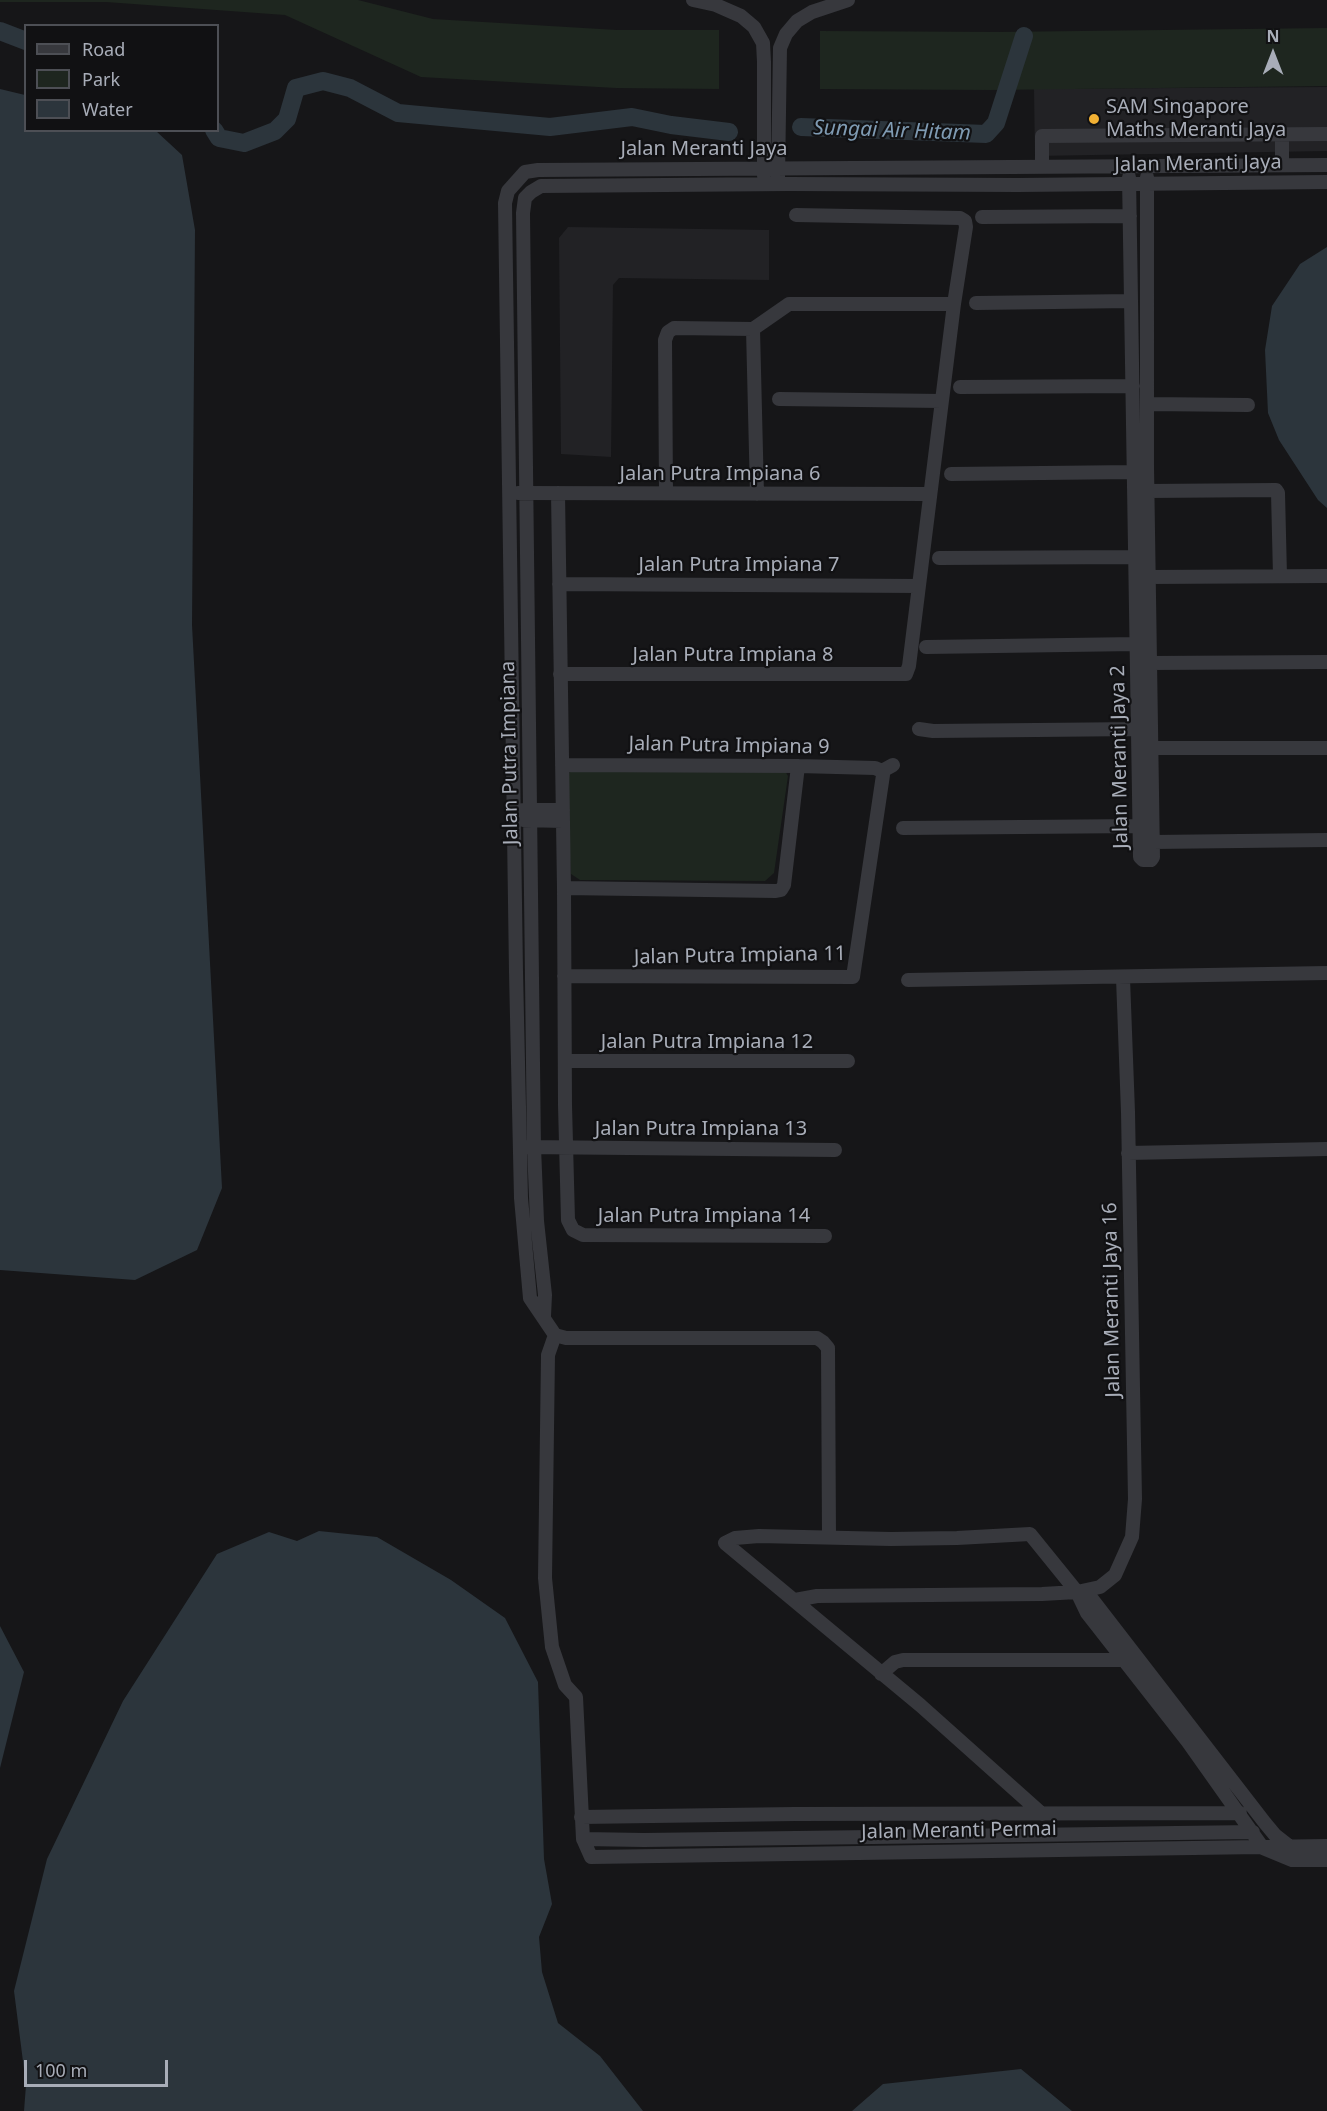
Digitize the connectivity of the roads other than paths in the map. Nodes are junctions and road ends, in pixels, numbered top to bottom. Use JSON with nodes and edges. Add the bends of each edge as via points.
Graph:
{"nodes":[{"id":1,"x":693,"y":0,"type":"edge"},
{"id":2,"x":848,"y":0,"type":"edge"},
{"id":3,"x":1327,"y":134,"type":"edge"},
{"id":4,"x":1282,"y":135,"type":"junction"},
{"id":5,"x":1282,"y":165,"type":"junction"},
{"id":6,"x":1327,"y":165,"type":"edge"},
{"id":7,"x":1042,"y":166,"type":"junction"},
{"id":8,"x":1129,"y":166,"type":"junction"},
{"id":9,"x":1147,"y":166,"type":"junction"},
{"id":10,"x":771,"y":168,"type":"junction"},
{"id":11,"x":516,"y":180,"type":"joint"},
{"id":12,"x":1327,"y":182,"type":"edge"},
{"id":13,"x":771,"y":184,"type":"junction"},
{"id":14,"x":1130,"y":184,"type":"junction"},
{"id":15,"x":1147,"y":184,"type":"junction"},
{"id":16,"x":531,"y":192,"type":"joint"},
{"id":17,"x":796,"y":215,"type":"dead end"},
{"id":18,"x":1130,"y":216,"type":"junction"},
{"id":19,"x":982,"y":217,"type":"dead end"},
{"id":20,"x":1131,"y":266,"type":"junction"},
{"id":21,"x":1147,"y":267,"type":"junction"},
{"id":22,"x":1131,"y":301,"type":"junction"},
{"id":23,"x":976,"y":303,"type":"dead end"},
{"id":24,"x":954,"y":304,"type":"junction"},
{"id":25,"x":753,"y":329,"type":"junction"},
{"id":26,"x":1133,"y":386,"type":"junction"},
{"id":27,"x":960,"y":387,"type":"dead end"},
{"id":28,"x":779,"y":399,"type":"dead end"},
{"id":29,"x":942,"y":401,"type":"junction"},
{"id":30,"x":1148,"y":404,"type":"junction"},
{"id":31,"x":1248,"y":405,"type":"dead end"},
{"id":32,"x":1141,"y":431,"type":"junction"},
{"id":33,"x":1134,"y":472,"type":"junction"},
{"id":34,"x":951,"y":474,"type":"dead end"},
{"id":35,"x":1148,"y":491,"type":"junction"},
{"id":36,"x":526,"y":493,"type":"junction"},
{"id":37,"x":666,"y":493,"type":"junction"},
{"id":38,"x":510,"y":494,"type":"junction"},
{"id":39,"x":558,"y":494,"type":"junction"},
{"id":40,"x":757,"y":494,"type":"junction"},
{"id":41,"x":930,"y":494,"type":"junction"},
{"id":42,"x":1136,"y":557,"type":"junction"},
{"id":43,"x":939,"y":558,"type":"dead end"},
{"id":44,"x":1280,"y":576,"type":"junction"},
{"id":45,"x":1327,"y":576,"type":"edge"},
{"id":46,"x":1149,"y":577,"type":"junction"},
{"id":47,"x":559,"y":584,"type":"junction"},
{"id":48,"x":919,"y":586,"type":"junction"},
{"id":49,"x":1143,"y":600,"type":"junction"},
{"id":50,"x":1137,"y":644,"type":"junction"},
{"id":51,"x":926,"y":647,"type":"dead end"},
{"id":52,"x":1327,"y":662,"type":"edge"},
{"id":53,"x":1150,"y":663,"type":"junction"},
{"id":54,"x":560,"y":674,"type":"junction"},
{"id":55,"x":1139,"y":729,"type":"junction"},
{"id":56,"x":926,"y":730,"type":"dead end"},
{"id":57,"x":1151,"y":748,"type":"junction"},
{"id":58,"x":1327,"y":748,"type":"edge"},
{"id":59,"x":562,"y":765,"type":"junction"},
{"id":60,"x":798,"y":766,"type":"junction"},
{"id":61,"x":887,"y":768,"type":"joint"},
{"id":62,"x":514,"y":815,"type":"junction"},
{"id":63,"x":530,"y":815,"type":"junction"},
{"id":64,"x":563,"y":815,"type":"junction"},
{"id":65,"x":1140,"y":826,"type":"junction"},
{"id":66,"x":903,"y":828,"type":"dead end"},
{"id":67,"x":1327,"y":840,"type":"edge"},
{"id":68,"x":1153,"y":842,"type":"junction"},
{"id":69,"x":564,"y":888,"type":"junction"},
{"id":70,"x":1327,"y":973,"type":"edge"},
{"id":71,"x":564,"y":976,"type":"junction"},
{"id":72,"x":1122,"y":978,"type":"junction"},
{"id":73,"x":908,"y":980,"type":"dead end"},
{"id":74,"x":565,"y":1061,"type":"junction"},
{"id":75,"x":848,"y":1061,"type":"dead end"},
{"id":76,"x":527,"y":1147,"type":"junction"},
{"id":77,"x":567,"y":1148,"type":"junction"},
{"id":78,"x":1327,"y":1149,"type":"edge"},
{"id":79,"x":835,"y":1150,"type":"dead end"},
{"id":80,"x":1128,"y":1153,"type":"junction"},
{"id":81,"x":825,"y":1236,"type":"dead end"},
{"id":82,"x":544,"y":1316,"type":"junction"},
{"id":83,"x":555,"y":1335,"type":"junction"},
{"id":84,"x":829,"y":1537,"type":"junction"},
{"id":85,"x":1077,"y":1592,"type":"junction"},
{"id":86,"x":795,"y":1600,"type":"junction"},
{"id":87,"x":1123,"y":1660,"type":"junction"},
{"id":88,"x":881,"y":1674,"type":"junction"},
{"id":89,"x":1240,"y":1813,"type":"junction"},
{"id":90,"x":1042,"y":1814,"type":"junction"},
{"id":91,"x":581,"y":1817,"type":"junction"},
{"id":92,"x":1252,"y":1832,"type":"junction"},
{"id":93,"x":583,"y":1839,"type":"junction"},
{"id":94,"x":1289,"y":1846,"type":"junction"},
{"id":95,"x":1327,"y":1846,"type":"edge"},
{"id":96,"x":1263,"y":1848,"type":"junction"},
{"id":97,"x":1327,"y":1860,"type":"edge"}],
"edges":[{"from":1,"to":10,"type":"street","via":[[734,12],[748,21],[763,43]]},
{"from":2,"to":10,"type":"street","via":[[812,12],[786,34],[780,48]]},
{"from":3,"to":4,"type":"street"},
{"from":4,"to":5,"type":"street"},
{"from":4,"to":7,"type":"street","via":[[1042,136]]},
{"from":5,"to":6,"type":"street","name":"Jalan Meranti Jaya"},
{"from":5,"to":9,"type":"street","name":"Jalan Meranti Jaya"},
{"from":7,"to":8,"type":"street","name":"Jalan Meranti Jaya"},
{"from":7,"to":10,"type":"street","name":"Jalan Meranti Jaya"},
{"from":8,"to":9,"type":"street","name":"Jalan Meranti Jaya"},
{"from":8,"to":14,"type":"street","name":"Jalan Meranti Jaya 2"},
{"from":9,"to":15,"type":"street","name":"Jalan Meranti Jaya 2"},
{"from":10,"to":11,"type":"street","name":"Jalan Meranti Jaya","via":[[538,170],[525,172]]},
{"from":10,"to":13,"type":"street"},
{"from":11,"to":38,"type":"street","name":"Jalan Putra Impiana","via":[[505,203]]},
{"from":12,"to":15,"type":"street","name":"Jalan Meranti Jaya"},
{"from":13,"to":14,"type":"street","name":"Jalan Meranti Jaya"},
{"from":13,"to":16,"type":"street","name":"Jalan Meranti Jaya","via":[[541,186]]},
{"from":14,"to":15,"type":"street","name":"Jalan Meranti Jaya"},
{"from":14,"to":18,"type":"street","name":"Jalan Meranti Jaya 2"},
{"from":15,"to":21,"type":"street","name":"Jalan Meranti Jaya 2"},
{"from":16,"to":36,"type":"street","name":"Jalan Putra Impiana","via":[[525,198],[523,213]]},
{"from":17,"to":24,"type":"street","via":[[960,218],[966,227]]},
{"from":18,"to":19,"type":"street"},
{"from":18,"to":20,"type":"street","name":"Jalan Meranti Jaya 2"},
{"from":20,"to":21,"type":"street"},
{"from":20,"to":22,"type":"street","name":"Jalan Meranti Jaya 2"},
{"from":21,"to":30,"type":"street","name":"Jalan Meranti Jaya 2"},
{"from":22,"to":23,"type":"street"},
{"from":22,"to":26,"type":"street","name":"Jalan Meranti Jaya 2"},
{"from":24,"to":25,"type":"street","via":[[789,304]]},
{"from":24,"to":29,"type":"street"},
{"from":25,"to":37,"type":"street","via":[[674,328],[668,332]]},
{"from":25,"to":40,"type":"street"},
{"from":26,"to":27,"type":"street"},
{"from":26,"to":32,"type":"street","name":"Jalan Meranti Jaya 2"},
{"from":28,"to":29,"type":"street"},
{"from":29,"to":41,"type":"street"},
{"from":30,"to":31,"type":"street"},
{"from":30,"to":32,"type":"street","name":"Jalan Meranti Jaya 2"},
{"from":32,"to":33,"type":"street","name":"Jalan Meranti Jaya 2"},
{"from":32,"to":35,"type":"street","name":"Jalan Meranti Jaya 2"},
{"from":33,"to":34,"type":"street"},
{"from":33,"to":42,"type":"street","name":"Jalan Meranti Jaya 2"},
{"from":35,"to":44,"type":"street","via":[[1276,490]]},
{"from":35,"to":46,"type":"street","name":"Jalan Meranti Jaya 2"},
{"from":36,"to":38,"type":"street","name":"Jalan Putra Impiana 6"},
{"from":36,"to":39,"type":"street","name":"Jalan Putra Impiana 6"},
{"from":36,"to":63,"type":"street","name":"Jalan Putra Impiana"},
{"from":37,"to":39,"type":"street","name":"Jalan Putra Impiana 6"},
{"from":37,"to":40,"type":"street","name":"Jalan Putra Impiana 6"},
{"from":38,"to":62,"type":"street","name":"Jalan Putra Impiana"},
{"from":39,"to":47,"type":"street"},
{"from":40,"to":41,"type":"street","name":"Jalan Putra Impiana 6"},
{"from":41,"to":48,"type":"street"},
{"from":42,"to":43,"type":"street"},
{"from":42,"to":49,"type":"street","name":"Jalan Meranti Jaya 2"},
{"from":44,"to":45,"type":"street"},
{"from":44,"to":46,"type":"street"},
{"from":46,"to":49,"type":"street","name":"Jalan Meranti Jaya 2"},
{"from":47,"to":48,"type":"street","name":"Jalan Putra Impiana 7"},
{"from":47,"to":54,"type":"street"},
{"from":48,"to":54,"type":"street","name":"Jalan Putra Impiana 8","via":[[906,674]]},
{"from":49,"to":50,"type":"street","name":"Jalan Meranti Jaya 2"},
{"from":49,"to":53,"type":"street","name":"Jalan Meranti Jaya 2"},
{"from":50,"to":51,"type":"street"},
{"from":50,"to":55,"type":"street","name":"Jalan Meranti Jaya 2"},
{"from":52,"to":53,"type":"street"},
{"from":53,"to":57,"type":"street","name":"Jalan Meranti Jaya 2"},
{"from":54,"to":59,"type":"street"},
{"from":55,"to":56,"type":"street"},
{"from":55,"to":65,"type":"street","name":"Jalan Meranti Jaya 2"},
{"from":57,"to":58,"type":"street"},
{"from":57,"to":68,"type":"street","name":"Jalan Meranti Jaya 2"},
{"from":59,"to":60,"type":"street","name":"Jalan Putra Impiana 9"},
{"from":59,"to":64,"type":"street"},
{"from":60,"to":61,"type":"street","name":"Jalan Putra Impiana 9"},
{"from":60,"to":69,"type":"street","via":[[781,890]]},
{"from":61,"to":71,"type":"street","name":"Jalan Putra Impiana 11","via":[[853,977]]},
{"from":62,"to":63,"type":"street"},
{"from":62,"to":76,"type":"street","name":"Jalan Putra Impiana","via":[[516,972]]},
{"from":63,"to":64,"type":"street"},
{"from":63,"to":76,"type":"street","name":"Jalan Putra Impiana"},
{"from":64,"to":69,"type":"street"},
{"from":65,"to":66,"type":"street"},
{"from":65,"to":68,"type":"street","name":"Jalan Meranti Jaya 2","via":[[1143,860],[1153,857]]},
{"from":67,"to":68,"type":"street"},
{"from":69,"to":71,"type":"street"},
{"from":70,"to":72,"type":"street"},
{"from":71,"to":74,"type":"street"},
{"from":72,"to":73,"type":"street"},
{"from":72,"to":80,"type":"street","name":"Jalan Meranti Jaya 16"},
{"from":74,"to":75,"type":"street","name":"Jalan Putra Impiana 12"},
{"from":74,"to":77,"type":"street"},
{"from":76,"to":77,"type":"street","name":"Jalan Putra Impiana 13"},
{"from":76,"to":82,"type":"street","name":"Jalan Putra Impiana","via":[[545,1295]]},
{"from":76,"to":82,"type":"street","name":"Jalan Putra Impiana","via":[[521,1198],[530,1298]]},
{"from":77,"to":79,"type":"street","name":"Jalan Putra Impiana 13"},
{"from":77,"to":81,"type":"street","name":"Jalan Putra Impiana 14","via":[[568,1220],[573,1230],[583,1235]]},
{"from":78,"to":80,"type":"street"},
{"from":80,"to":85,"type":"street","name":"Jalan Meranti Jaya 16","via":[[1135,1499],[1132,1538],[1115,1575],[1100,1587]]},
{"from":82,"to":83,"type":"street"},
{"from":83,"to":84,"type":"street","via":[[598,1339],[817,1338],[823,1342],[828,1348]]},
{"from":83,"to":91,"type":"street","via":[[548,1355],[545,1578],[552,1647],[565,1685],[576,1697]]},
{"from":84,"to":85,"type":"street","via":[[1030,1534]]},
{"from":84,"to":86,"type":"street","via":[[759,1536],[725,1543]]},
{"from":85,"to":86,"type":"street","name":"Jalan Meranti Jaya 16","via":[[817,1596]]},
{"from":85,"to":87,"type":"street","via":[[1087,1613]]},
{"from":85,"to":94,"type":"street","via":[[1092,1599],[1265,1823]]},
{"from":86,"to":88,"type":"street"},
{"from":87,"to":88,"type":"street","via":[[903,1660]]},
{"from":87,"to":89,"type":"street"},
{"from":88,"to":90,"type":"street"},
{"from":89,"to":90,"type":"street"},
{"from":89,"to":92,"type":"street"},
{"from":90,"to":91,"type":"street"},
{"from":91,"to":93,"type":"street"},
{"from":92,"to":93,"type":"street","name":"Jalan Meranti Permai"},
{"from":92,"to":96,"type":"street"},
{"from":93,"to":96,"type":"street","name":"Jalan Meranti Permai","via":[[591,1857]]},
{"from":94,"to":95,"type":"street","name":"Jalan Meranti Permai"},
{"from":94,"to":96,"type":"street","name":"Jalan Meranti Permai"},
{"from":96,"to":97,"type":"street","via":[[1292,1860]]}]}
